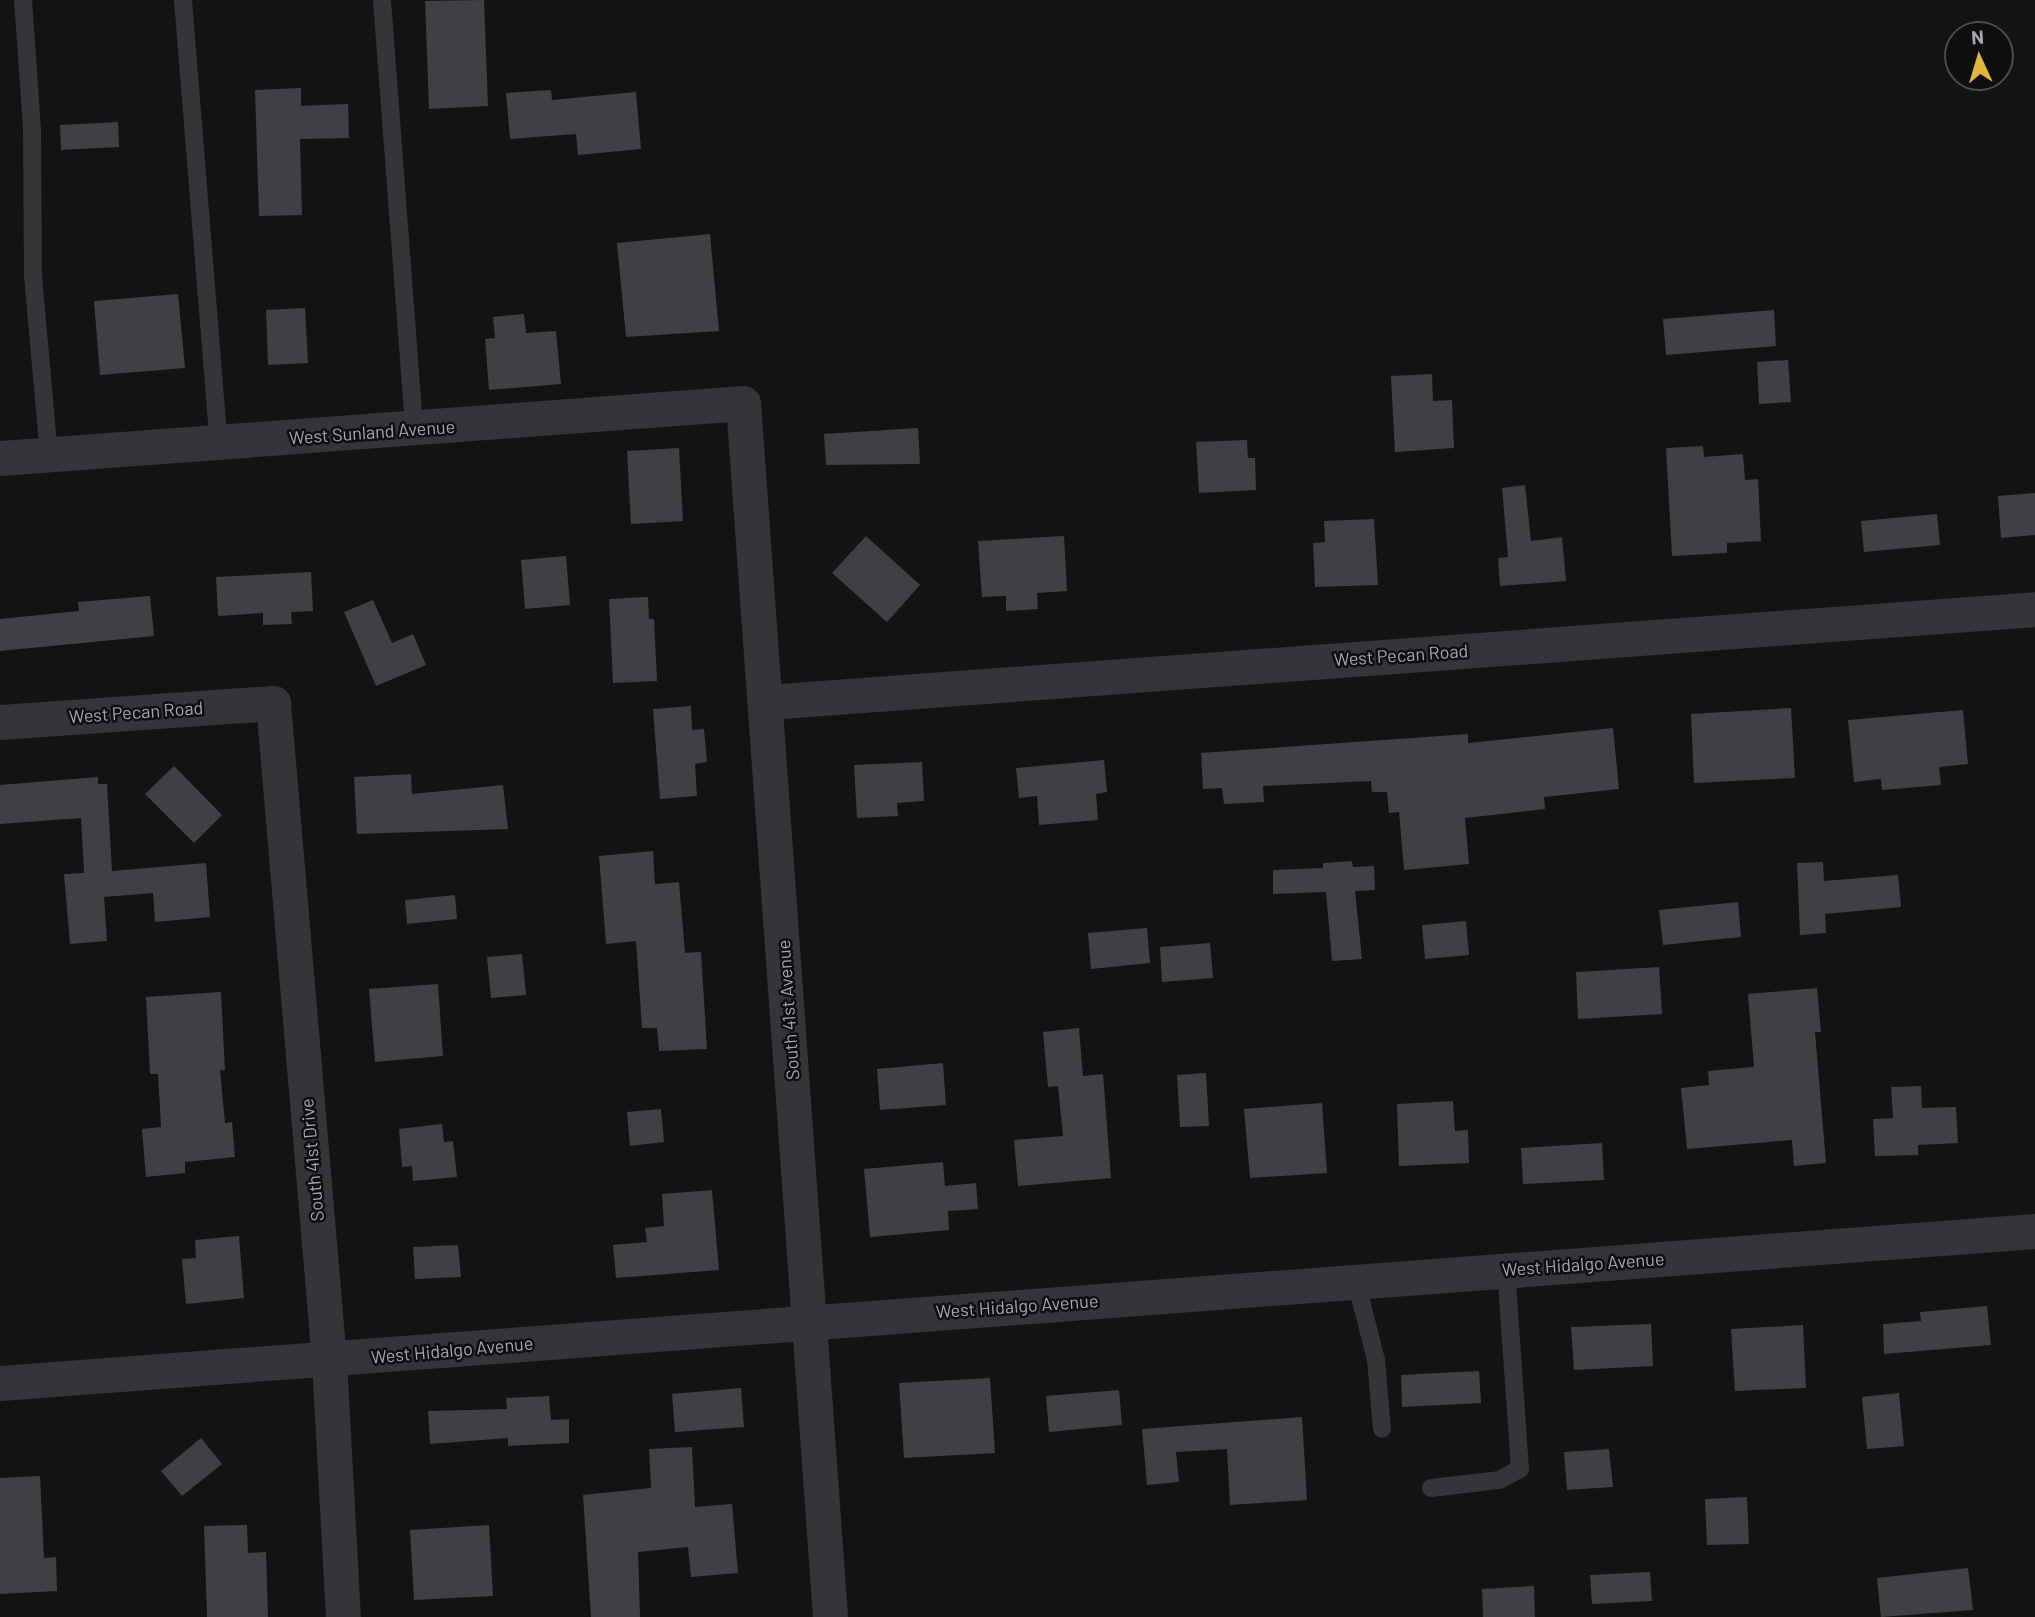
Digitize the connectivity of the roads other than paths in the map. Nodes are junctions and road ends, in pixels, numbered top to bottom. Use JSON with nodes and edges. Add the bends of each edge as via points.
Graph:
{"nodes":[{"id":1,"x":23,"y":0,"type":"edge"},
{"id":2,"x":183,"y":0,"type":"edge"},
{"id":3,"x":382,"y":0,"type":"edge"},
{"id":4,"x":743,"y":403,"type":"joint"},
{"id":5,"x":414,"y":429,"type":"junction"},
{"id":6,"x":219,"y":443,"type":"junction"},
{"id":7,"x":49,"y":454,"type":"junction"},
{"id":8,"x":0,"y":458,"type":"edge"},
{"id":9,"x":2035,"y":609,"type":"edge"},
{"id":10,"x":767,"y":702,"type":"junction"},
{"id":11,"x":272,"y":703,"type":"joint"},
{"id":12,"x":0,"y":722,"type":"edge"},
{"id":13,"x":2035,"y":1231,"type":"edge"},
{"id":14,"x":1506,"y":1270,"type":"junction"},
{"id":15,"x":1356,"y":1281,"type":"junction"},
{"id":16,"x":809,"y":1321,"type":"junction"},
{"id":17,"x":329,"y":1360,"type":"junction"},
{"id":18,"x":0,"y":1383,"type":"edge"},
{"id":19,"x":1382,"y":1429,"type":"dead end"},
{"id":20,"x":1430,"y":1488,"type":"dead end"},
{"id":21,"x":342,"y":1617,"type":"edge"},
{"id":22,"x":830,"y":1617,"type":"edge"}],
"edges":[{"from":1,"to":7,"type":"lane","via":[[32,129],[33,276]]},
{"from":2,"to":6,"type":"lane"},
{"from":3,"to":5,"type":"lane"},
{"from":4,"to":5,"type":"street","name":"West Sunland Avenue"},
{"from":4,"to":10,"type":"street","name":"South 41st Avenue"},
{"from":5,"to":6,"type":"street","name":"West Sunland Avenue"},
{"from":6,"to":7,"type":"street","name":"West Sunland Avenue"},
{"from":7,"to":8,"type":"street","name":"West Sunland Avenue"},
{"from":9,"to":10,"type":"street","name":"West Pecan Road"},
{"from":10,"to":16,"type":"street","name":"South 41st Avenue"},
{"from":11,"to":12,"type":"street","name":"West Pecan Road"},
{"from":11,"to":17,"type":"street","name":"South 41st Drive"},
{"from":13,"to":14,"type":"street","name":"West Hidalgo Avenue"},
{"from":14,"to":15,"type":"street","name":"West Hidalgo Avenue"},
{"from":14,"to":20,"type":"lane","via":[[1520,1469],[1499,1480]]},
{"from":15,"to":16,"type":"street","name":"West Hidalgo Avenue"},
{"from":15,"to":19,"type":"lane","via":[[1376,1360]]},
{"from":16,"to":17,"type":"street","name":"West Hidalgo Avenue"},
{"from":16,"to":22,"type":"street","name":"South 41st Avenue"},
{"from":17,"to":18,"type":"street","name":"West Hidalgo Avenue"},
{"from":17,"to":21,"type":"street","name":"South 41st Drive"}]}
